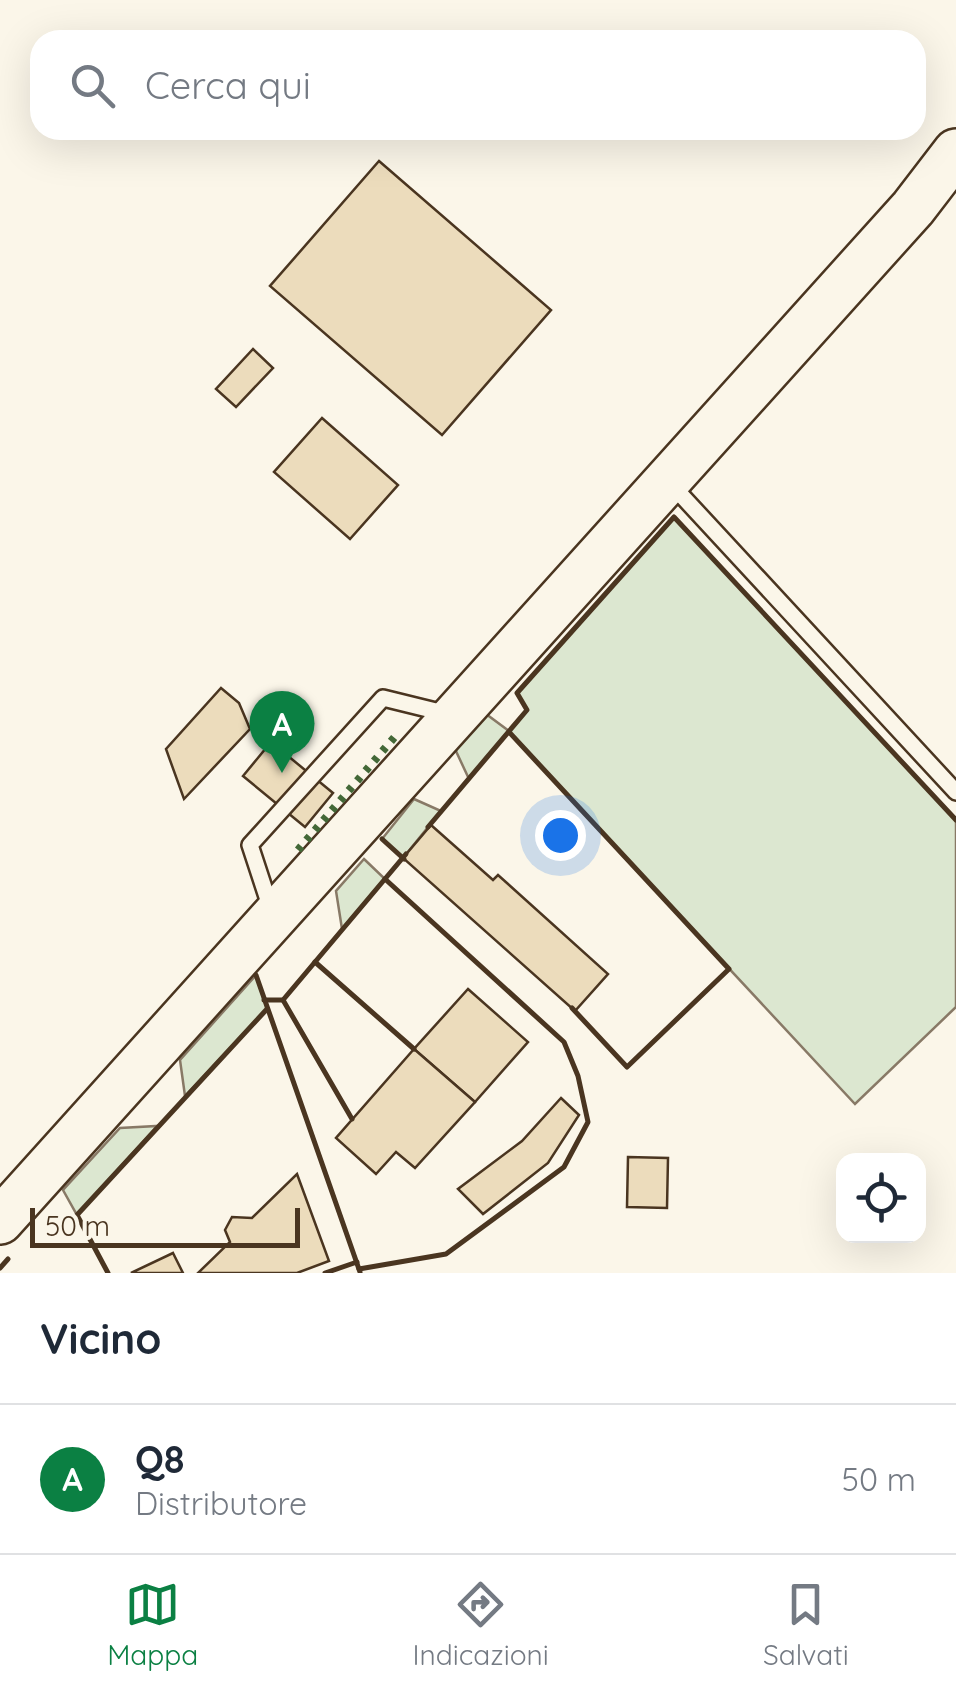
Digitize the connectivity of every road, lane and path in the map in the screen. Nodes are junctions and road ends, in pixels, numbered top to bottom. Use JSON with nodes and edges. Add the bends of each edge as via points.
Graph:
{"nodes":[{"id":1,"x":956,"y":152,"type":"edge"},
{"id":2,"x":668,"y":482,"type":"junction"},
{"id":3,"x":453,"y":715,"type":"junction"},
{"id":4,"x":956,"y":792,"type":"edge"},
{"id":5,"x":274,"y":918,"type":"junction"},
{"id":6,"x":0,"y":1221,"type":"edge"}],
"edges":[{"from":1,"to":2,"type":"main road"},
{"from":2,"to":3,"type":"main road"},
{"from":2,"to":4,"type":"lane"},
{"from":3,"to":5,"type":"main road"},
{"from":3,"to":5,"type":"lane","via":[[383,698],[250,845]]},
{"from":5,"to":6,"type":"main road"}]}
